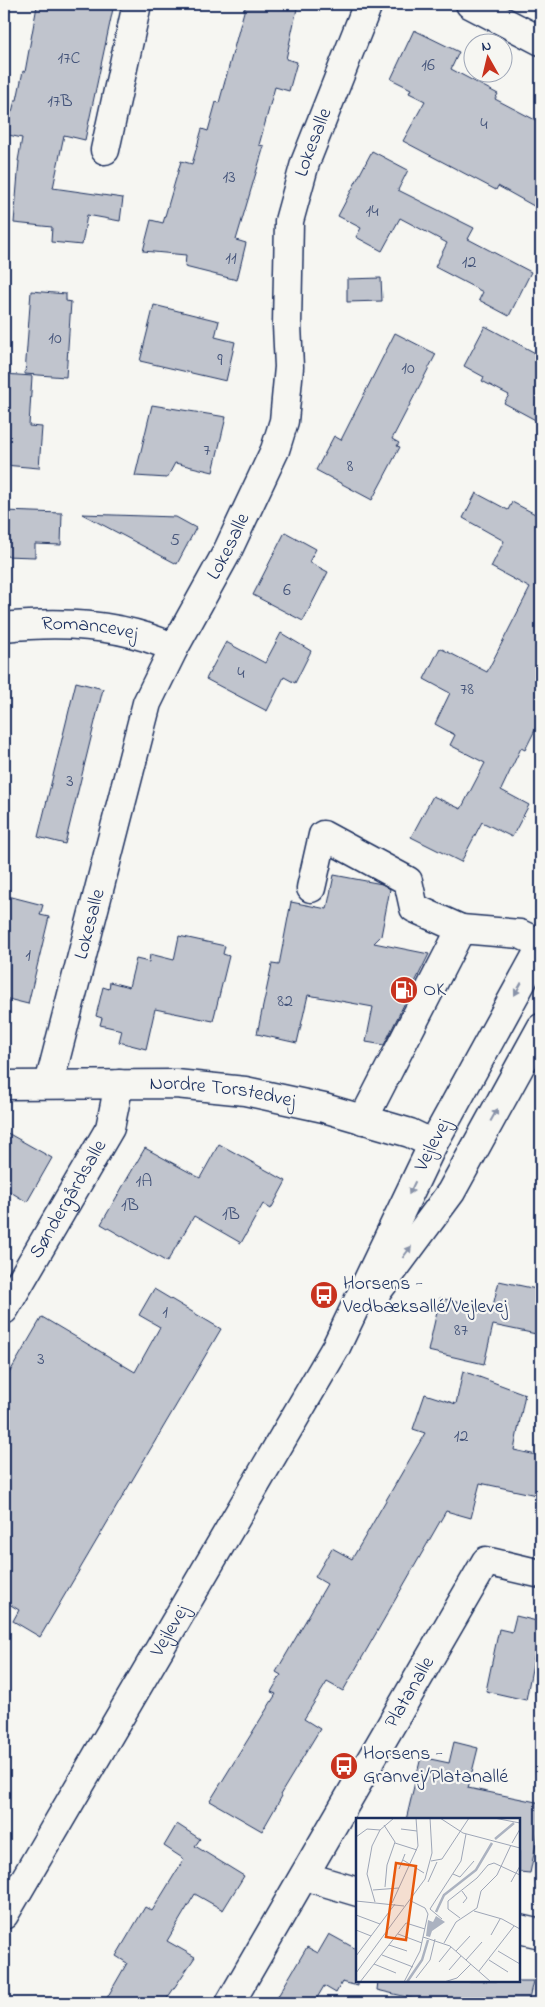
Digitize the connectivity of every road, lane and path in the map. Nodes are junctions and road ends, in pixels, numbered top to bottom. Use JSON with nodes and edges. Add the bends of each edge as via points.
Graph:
{"nodes":[{"id":1,"x":137,"y":4,"type":"edge"},
{"id":2,"x":368,"y":4,"type":"edge"},
{"id":3,"x":470,"y":4,"type":"edge"},
{"id":4,"x":541,"y":41,"type":"edge"},
{"id":5,"x":105,"y":150,"type":"dead end"},
{"id":6,"x":4,"y":627,"type":"edge"},
{"id":7,"x":174,"y":648,"type":"junction"},
{"id":8,"x":311,"y":888,"type":"dead end"},
{"id":9,"x":461,"y":929,"type":"junction"},
{"id":10,"x":541,"y":946,"type":"edge"},
{"id":11,"x":541,"y":1028,"type":"edge"},
{"id":12,"x":50,"y":1084,"type":"junction"},
{"id":13,"x":119,"y":1084,"type":"junction"},
{"id":14,"x":4,"y":1085,"type":"edge"},
{"id":15,"x":363,"y":1120,"type":"junction"},
{"id":16,"x":433,"y":1144,"type":"junction"},
{"id":17,"x":4,"y":1310,"type":"edge"},
{"id":18,"x":336,"y":1347,"type":"junction"},
{"id":19,"x":541,"y":1574,"type":"edge"},
{"id":20,"x":304,"y":1876,"type":"junction"},
{"id":21,"x":356,"y":1891,"type":"edge"},
{"id":22,"x":4,"y":1915,"type":"edge"},
{"id":23,"x":520,"y":1929,"type":"edge"},
{"id":24,"x":541,"y":1934,"type":"edge"},
{"id":25,"x":230,"y":2003,"type":"edge"}],
"edges":[{"from":1,"to":5,"type":"street"},
{"from":2,"to":7,"type":"street","name":"Lokesalle","via":[[305,164],[289,221],[289,367],[284,421],[275,450],[227,552]]},
{"from":3,"to":4,"type":"street"},
{"from":6,"to":7,"type":"street","name":"Romancevej","via":[[78,624],[156,640]]},
{"from":7,"to":12,"type":"street","name":"Lokesalle","via":[[147,703]]},
{"from":8,"to":9,"type":"street","via":[[323,835],[408,881],[414,908]]},
{"from":9,"to":10,"type":"street","via":[[520,934]]},
{"from":9,"to":15,"type":"street"},
{"from":10,"to":16,"type":"street","name":"Vejlevej","one_way":true},
{"from":18,"to":11,"type":"street","name":"Vejlevej","one_way":true,"via":[[451,1192]]},
{"from":12,"to":13,"type":"street","name":"Nordre Torstedvej"},
{"from":12,"to":14,"type":"street","name":"Nordre Torstedvej"},
{"from":13,"to":15,"type":"street","name":"Nordre Torstedvej","via":[[176,1084],[245,1091]]},
{"from":13,"to":17,"type":"street","name":"Søndergårdsalle","via":[[110,1128]]},
{"from":15,"to":16,"type":"street","name":"Nordre Torstedvej"},
{"from":16,"to":18,"type":"street","name":"Vejlevej","one_way":true},
{"from":18,"to":22,"type":"street","name":"Vejlevej"},
{"from":19,"to":20,"type":"street","name":"Platanalle","via":[[486,1561]]},
{"from":20,"to":21,"type":"street"},
{"from":20,"to":25,"type":"street","name":"Platanalle"},
{"from":23,"to":24,"type":"street"}]}
